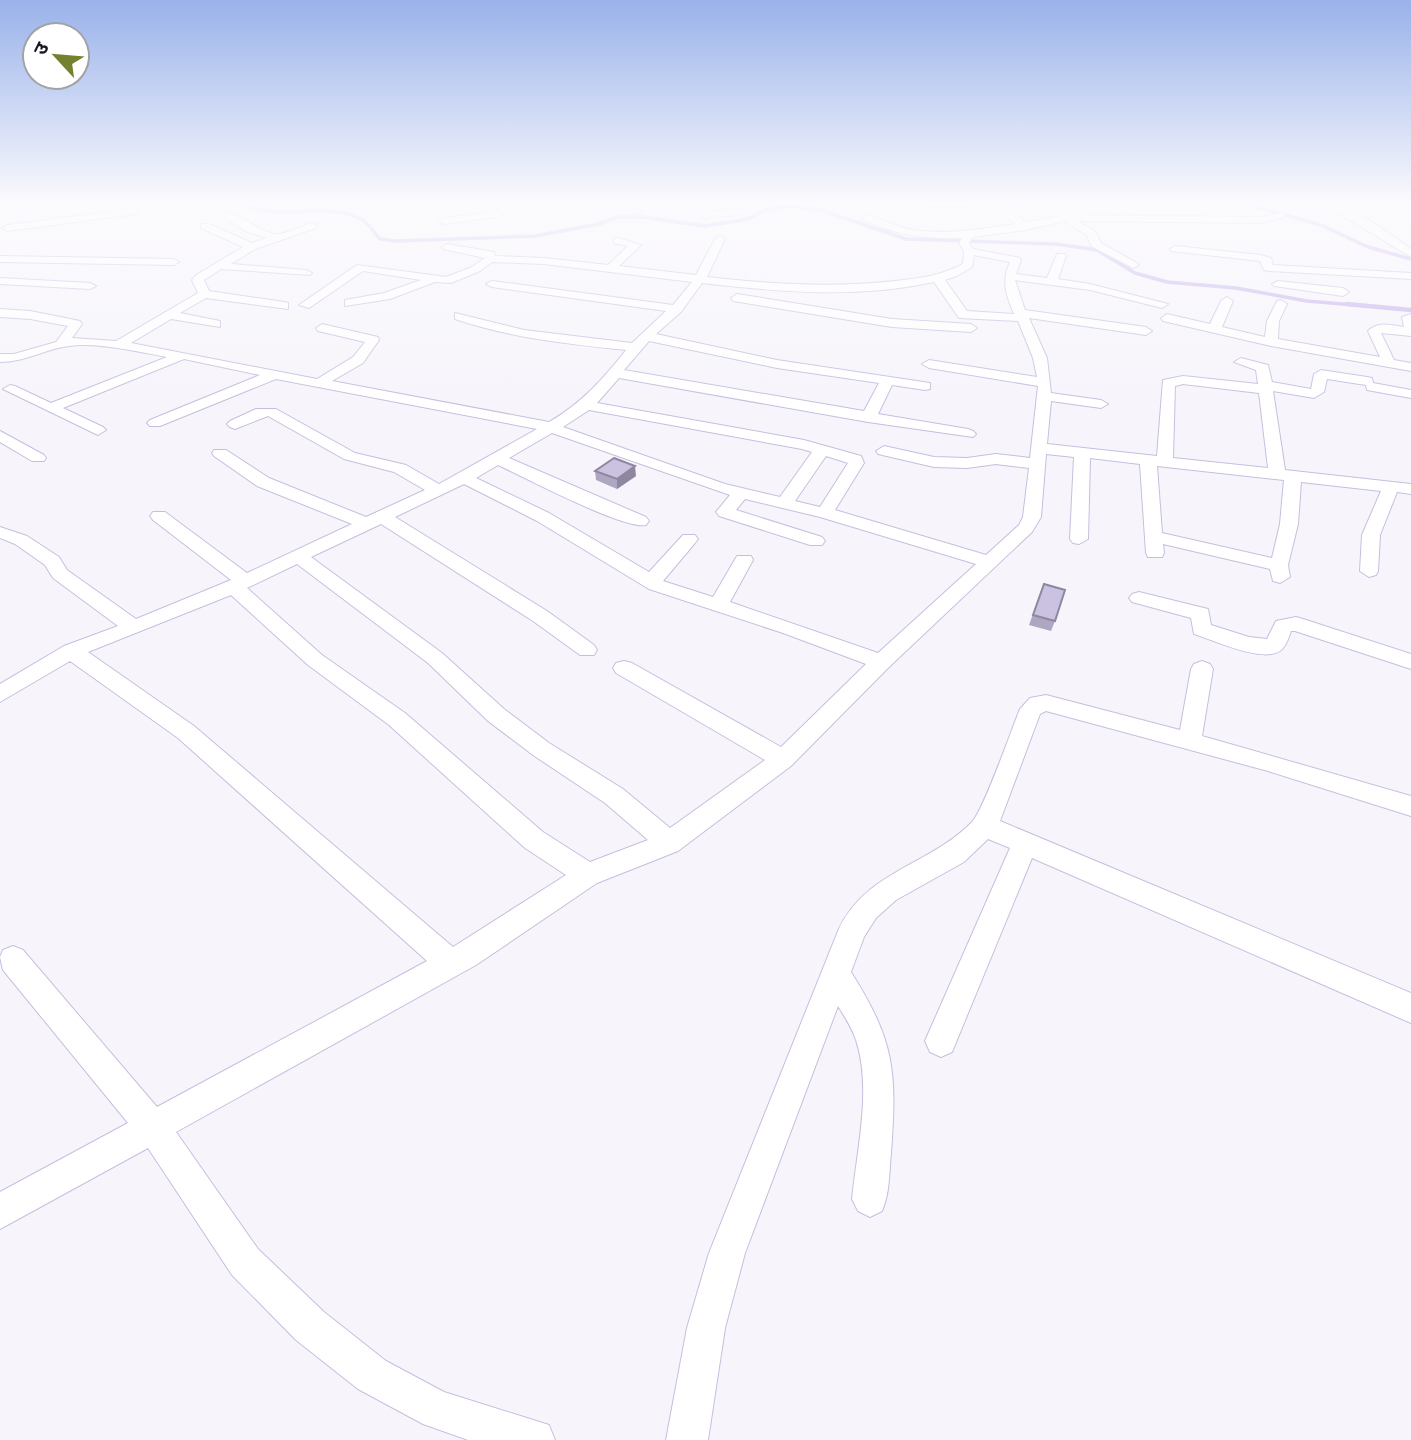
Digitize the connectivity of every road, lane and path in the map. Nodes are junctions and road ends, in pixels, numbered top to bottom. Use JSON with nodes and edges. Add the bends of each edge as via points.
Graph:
{"nodes":[{"id":1,"x":211,"y":270,"type":"edge"},
{"id":2,"x":252,"y":270,"type":"edge"},
{"id":3,"x":358,"y":270,"type":"edge"},
{"id":4,"x":380,"y":270,"type":"edge"},
{"id":5,"x":473,"y":270,"type":"edge"},
{"id":6,"x":622,"y":270,"type":"edge"},
{"id":7,"x":704,"y":270,"type":"edge"},
{"id":8,"x":961,"y":270,"type":"edge"},
{"id":9,"x":1011,"y":270,"type":"edge"},
{"id":10,"x":1056,"y":270,"type":"edge"},
{"id":11,"x":1276,"y":270,"type":"edge"},
{"id":12,"x":1299,"y":270,"type":"edge"},
{"id":13,"x":282,"y":272,"type":"junction"},
{"id":14,"x":306,"y":273,"type":"dead end"},
{"id":15,"x":1009,"y":276,"type":"junction"},
{"id":16,"x":1411,"y":276,"type":"edge"},
{"id":17,"x":939,"y":278,"type":"junction"},
{"id":18,"x":432,"y":280,"type":"junction"},
{"id":19,"x":0,"y":281,"type":"edge"},
{"id":20,"x":447,"y":281,"type":"junction"},
{"id":21,"x":1051,"y":282,"type":"junction"},
{"id":22,"x":492,"y":284,"type":"dead end"},
{"id":23,"x":696,"y":285,"type":"junction"},
{"id":24,"x":90,"y":286,"type":"dead end"},
{"id":25,"x":1343,"y":292,"type":"dead end"},
{"id":26,"x":204,"y":294,"type":"junction"},
{"id":27,"x":232,"y":300,"type":"junction"},
{"id":28,"x":1227,"y":301,"type":"dead end"},
{"id":29,"x":349,"y":303,"type":"dead end"},
{"id":30,"x":1281,"y":303,"type":"dead end"},
{"id":31,"x":1162,"y":304,"type":"dead end"},
{"id":32,"x":305,"y":305,"type":"dead end"},
{"id":33,"x":284,"y":306,"type":"dead end"},
{"id":34,"x":394,"y":306,"type":"dead end"},
{"id":35,"x":677,"y":309,"type":"junction"},
{"id":36,"x":0,"y":313,"type":"edge"},
{"id":37,"x":169,"y":315,"type":"junction"},
{"id":38,"x":459,"y":316,"type":"dead end"},
{"id":39,"x":1022,"y":316,"type":"junction"},
{"id":40,"x":1408,"y":317,"type":"dead end"},
{"id":41,"x":1167,"y":318,"type":"dead end"},
{"id":42,"x":216,"y":324,"type":"dead end"},
{"id":43,"x":322,"y":328,"type":"dead end"},
{"id":44,"x":971,"y":328,"type":"dead end"},
{"id":45,"x":1215,"y":328,"type":"junction"},
{"id":46,"x":1146,"y":331,"type":"dead end"},
{"id":47,"x":641,"y":342,"type":"junction"},
{"id":48,"x":1271,"y":342,"type":"junction"},
{"id":49,"x":62,"y":343,"type":"junction"},
{"id":50,"x":118,"y":345,"type":"junction"},
{"id":51,"x":183,"y":355,"type":"junction"},
{"id":52,"x":0,"y":358,"type":"edge"},
{"id":53,"x":1241,"y":362,"type":"dead end"},
{"id":54,"x":1389,"y":363,"type":"junction"},
{"id":55,"x":929,"y":365,"type":"dead end"},
{"id":56,"x":1411,"y":367,"type":"edge"},
{"id":57,"x":616,"y":373,"type":"junction"},
{"id":58,"x":276,"y":374,"type":"junction"},
{"id":59,"x":887,"y":381,"type":"junction"},
{"id":60,"x":319,"y":383,"type":"junction"},
{"id":61,"x":925,"y":386,"type":"dead end"},
{"id":62,"x":1265,"y":387,"type":"junction"},
{"id":63,"x":10,"y":389,"type":"dead end"},
{"id":64,"x":1044,"y":390,"type":"junction"},
{"id":65,"x":1411,"y":394,"type":"edge"},
{"id":66,"x":26,"y":396,"type":"junction"},
{"id":67,"x":1101,"y":404,"type":"dead end"},
{"id":68,"x":0,"y":405,"type":"edge"},
{"id":69,"x":586,"y":405,"type":"junction"},
{"id":70,"x":51,"y":408,"type":"junction"},
{"id":71,"x":868,"y":418,"type":"junction"},
{"id":72,"x":155,"y":424,"type":"dead end"},
{"id":73,"x":235,"y":424,"type":"dead end"},
{"id":74,"x":550,"y":427,"type":"junction"},
{"id":75,"x":97,"y":430,"type":"dead end"},
{"id":76,"x":968,"y":434,"type":"dead end"},
{"id":77,"x":0,"y":436,"type":"edge"},
{"id":78,"x":822,"y":450,"type":"junction"},
{"id":79,"x":884,"y":452,"type":"dead end"},
{"id":80,"x":220,"y":453,"type":"dead end"},
{"id":81,"x":1082,"y":453,"type":"junction"},
{"id":82,"x":1038,"y":456,"type":"junction"},
{"id":83,"x":38,"y":458,"type":"dead end"},
{"id":84,"x":497,"y":458,"type":"junction"},
{"id":85,"x":1157,"y":460,"type":"junction"},
{"id":86,"x":1285,"y":474,"type":"junction"},
{"id":87,"x":464,"y":478,"type":"junction"},
{"id":88,"x":1391,"y":486,"type":"junction"},
{"id":89,"x":1411,"y":489,"type":"edge"},
{"id":90,"x":438,"y":491,"type":"junction"},
{"id":91,"x":741,"y":494,"type":"junction"},
{"id":92,"x":783,"y":504,"type":"junction"},
{"id":93,"x":825,"y":513,"type":"junction"},
{"id":94,"x":159,"y":516,"type":"dead end"},
{"id":95,"x":375,"y":521,"type":"junction"},
{"id":96,"x":640,"y":521,"type":"dead end"},
{"id":97,"x":2,"y":533,"type":"dead end"},
{"id":98,"x":689,"y":539,"type":"dead end"},
{"id":99,"x":1079,"y":540,"type":"dead end"},
{"id":100,"x":816,"y":541,"type":"dead end"},
{"id":101,"x":298,"y":556,"type":"junction"},
{"id":102,"x":744,"y":560,"type":"dead end"},
{"id":103,"x":991,"y":562,"type":"junction"},
{"id":104,"x":1369,"y":570,"type":"dead end"},
{"id":105,"x":651,"y":582,"type":"junction"},
{"id":106,"x":239,"y":583,"type":"junction"},
{"id":107,"x":1139,"y":598,"type":"dead end"},
{"id":108,"x":718,"y":605,"type":"junction"},
{"id":109,"x":133,"y":627,"type":"junction"},
{"id":110,"x":71,"y":650,"type":"junction"},
{"id":111,"x":587,"y":650,"type":"dead end"},
{"id":112,"x":881,"y":662,"type":"junction"},
{"id":113,"x":1411,"y":662,"type":"edge"},
{"id":114,"x":624,"y":668,"type":"dead end"},
{"id":115,"x":1202,"y":669,"type":"dead end"},
{"id":116,"x":4,"y":687,"type":"edge"},
{"id":117,"x":1190,"y":740,"type":"junction"},
{"id":118,"x":783,"y":760,"type":"junction"},
{"id":119,"x":1411,"y":806,"type":"edge"},
{"id":120,"x":985,"y":826,"type":"junction"},
{"id":121,"x":669,"y":843,"type":"junction"},
{"id":122,"x":1025,"y":843,"type":"junction"},
{"id":123,"x":588,"y":875,"type":"junction"},
{"id":124,"x":13,"y":960,"type":"dead end"},
{"id":125,"x":450,"y":963,"type":"junction"},
{"id":126,"x":835,"y":973,"type":"junction"},
{"id":127,"x":1411,"y":1008,"type":"edge"},
{"id":128,"x":941,"y":1041,"type":"dead end"},
{"id":129,"x":153,"y":1127,"type":"junction"},
{"id":130,"x":870,"y":1199,"type":"dead end"},
{"id":131,"x":0,"y":1211,"type":"edge"},
{"id":132,"x":534,"y":1440,"type":"edge"},
{"id":133,"x":687,"y":1440,"type":"edge"}],
"edges":[{"from":1,"to":26,"type":"street","via":[[198,278]]},
{"from":2,"to":13,"type":"street"},
{"from":3,"to":32,"type":"street"},
{"from":4,"to":18,"type":"street"},
{"from":5,"to":20,"type":"street"},
{"from":6,"to":23,"type":"street"},
{"from":7,"to":23,"type":"street"},
{"from":8,"to":17,"type":"street"},
{"from":9,"to":15,"type":"street"},
{"from":10,"to":21,"type":"street"},
{"from":11,"to":25,"type":"street","via":[[1278,286]]},
{"from":12,"to":16,"type":"street"},
{"from":13,"to":14,"type":"street"},
{"from":13,"to":27,"type":"street"},
{"from":15,"to":21,"type":"street"},
{"from":15,"to":39,"type":"street"},
{"from":17,"to":23,"type":"street","via":[[813,290]]},
{"from":17,"to":39,"type":"street","via":[[963,315]]},
{"from":18,"to":20,"type":"street"},
{"from":18,"to":29,"type":"street"},
{"from":19,"to":24,"type":"street"},
{"from":20,"to":34,"type":"street","via":[[440,290]]},
{"from":21,"to":31,"type":"street"},
{"from":22,"to":35,"type":"street"},
{"from":23,"to":35,"type":"street"},
{"from":23,"to":44,"type":"street","via":[[892,323]]},
{"from":26,"to":27,"type":"street"},
{"from":26,"to":37,"type":"street"},
{"from":27,"to":33,"type":"street"},
{"from":28,"to":45,"type":"street"},
{"from":30,"to":48,"type":"street"},
{"from":35,"to":47,"type":"street"},
{"from":36,"to":49,"type":"street","via":[[76,324]]},
{"from":37,"to":42,"type":"street"},
{"from":37,"to":50,"type":"street"},
{"from":38,"to":47,"type":"street","via":[[519,333]]},
{"from":39,"to":46,"type":"street"},
{"from":39,"to":64,"type":"street","via":[[1040,358]]},
{"from":40,"to":54,"type":"street","via":[[1411,332],[1374,331]]},
{"from":41,"to":45,"type":"street"},
{"from":43,"to":60,"type":"street","via":[[373,340],[358,360]]},
{"from":45,"to":48,"type":"street"},
{"from":47,"to":57,"type":"street"},
{"from":47,"to":59,"type":"street"},
{"from":48,"to":54,"type":"street"},
{"from":49,"to":50,"type":"street"},
{"from":49,"to":52,"type":"street","via":[[15,358]]},
{"from":50,"to":51,"type":"street"},
{"from":51,"to":58,"type":"street"},
{"from":51,"to":70,"type":"street"},
{"from":53,"to":62,"type":"street","via":[[1263,368]]},
{"from":54,"to":56,"type":"street"},
{"from":55,"to":64,"type":"street"},
{"from":57,"to":69,"type":"street"},
{"from":57,"to":71,"type":"street"},
{"from":58,"to":60,"type":"street"},
{"from":58,"to":72,"type":"street"},
{"from":59,"to":61,"type":"street"},
{"from":59,"to":71,"type":"street"},
{"from":60,"to":74,"type":"street"},
{"from":62,"to":65,"type":"street","via":[[1314,394],[1321,374]]},
{"from":62,"to":85,"type":"street","via":[[1183,380],[1168,383]]},
{"from":62,"to":86,"type":"street"},
{"from":63,"to":66,"type":"street"},
{"from":64,"to":67,"type":"street"},
{"from":64,"to":82,"type":"street"},
{"from":66,"to":68,"type":"street"},
{"from":66,"to":70,"type":"street"},
{"from":69,"to":74,"type":"street"},
{"from":69,"to":78,"type":"street"},
{"from":70,"to":75,"type":"street"},
{"from":71,"to":76,"type":"street"},
{"from":73,"to":90,"type":"street","via":[[271,412],[350,456],[400,468]]},
{"from":74,"to":84,"type":"street"},
{"from":74,"to":91,"type":"street"},
{"from":77,"to":83,"type":"street"},
{"from":78,"to":92,"type":"street"},
{"from":78,"to":93,"type":"street","via":[[849,456],[856,463]]},
{"from":79,"to":82,"type":"street","via":[[950,463]]},
{"from":80,"to":95,"type":"street","via":[[264,482]]},
{"from":81,"to":82,"type":"street"},
{"from":81,"to":85,"type":"street"},
{"from":81,"to":99,"type":"street"},
{"from":82,"to":103,"type":"street","via":[[1032,517]]},
{"from":84,"to":87,"type":"street"},
{"from":84,"to":96,"type":"street"},
{"from":85,"to":86,"type":"street"},
{"from":85,"to":86,"type":"street","via":[[1155,545],[1279,571],[1289,524]]},
{"from":86,"to":88,"type":"street"},
{"from":87,"to":90,"type":"street"},
{"from":87,"to":105,"type":"street","via":[[543,517]]},
{"from":88,"to":89,"type":"street"},
{"from":88,"to":104,"type":"street","via":[[1371,535]]},
{"from":90,"to":95,"type":"street"},
{"from":91,"to":92,"type":"street"},
{"from":91,"to":100,"type":"street","via":[[725,512]]},
{"from":92,"to":93,"type":"street"},
{"from":93,"to":103,"type":"street"},
{"from":94,"to":106,"type":"street"},
{"from":95,"to":101,"type":"street"},
{"from":95,"to":111,"type":"street","via":[[540,616]]},
{"from":97,"to":109,"type":"street","via":[[52,561],[60,574]]},
{"from":98,"to":105,"type":"street"},
{"from":101,"to":106,"type":"street"},
{"from":101,"to":121,"type":"street","via":[[435,658],[514,728],[614,796]]},
{"from":102,"to":108,"type":"street"},
{"from":103,"to":112,"type":"street"},
{"from":105,"to":108,"type":"street"},
{"from":106,"to":109,"type":"street"},
{"from":106,"to":123,"type":"street","via":[[315,660],[407,727],[534,840]]},
{"from":107,"to":113,"type":"street","via":[[1201,614],[1201,629],[1259,646],[1270,647],[1283,626],[1296,624]]},
{"from":108,"to":112,"type":"street"},
{"from":109,"to":110,"type":"street"},
{"from":110,"to":116,"type":"street"},
{"from":110,"to":125,"type":"street","via":[[186,732]]},
{"from":112,"to":118,"type":"street"},
{"from":114,"to":118,"type":"street"},
{"from":115,"to":117,"type":"street"},
{"from":117,"to":119,"type":"street"},
{"from":117,"to":120,"type":"street","via":[[1038,704],[1031,709]]},
{"from":118,"to":121,"type":"street"},
{"from":120,"to":122,"type":"street"},
{"from":120,"to":126,"type":"street","via":[[955,854],[886,891],[866,909]]},
{"from":121,"to":123,"type":"street"},
{"from":122,"to":127,"type":"street"},
{"from":122,"to":128,"type":"street"},
{"from":123,"to":125,"type":"street"},
{"from":124,"to":129,"type":"street"},
{"from":125,"to":129,"type":"street"},
{"from":126,"to":130,"type":"street","via":[[863,1021],[874,1051]]},
{"from":126,"to":133,"type":"street","via":[[727,1252],[706,1328]]},
{"from":129,"to":131,"type":"street"},
{"from":129,"to":132,"type":"street","via":[[245,1262],[310,1326],[372,1375],[437,1410]]}]}
